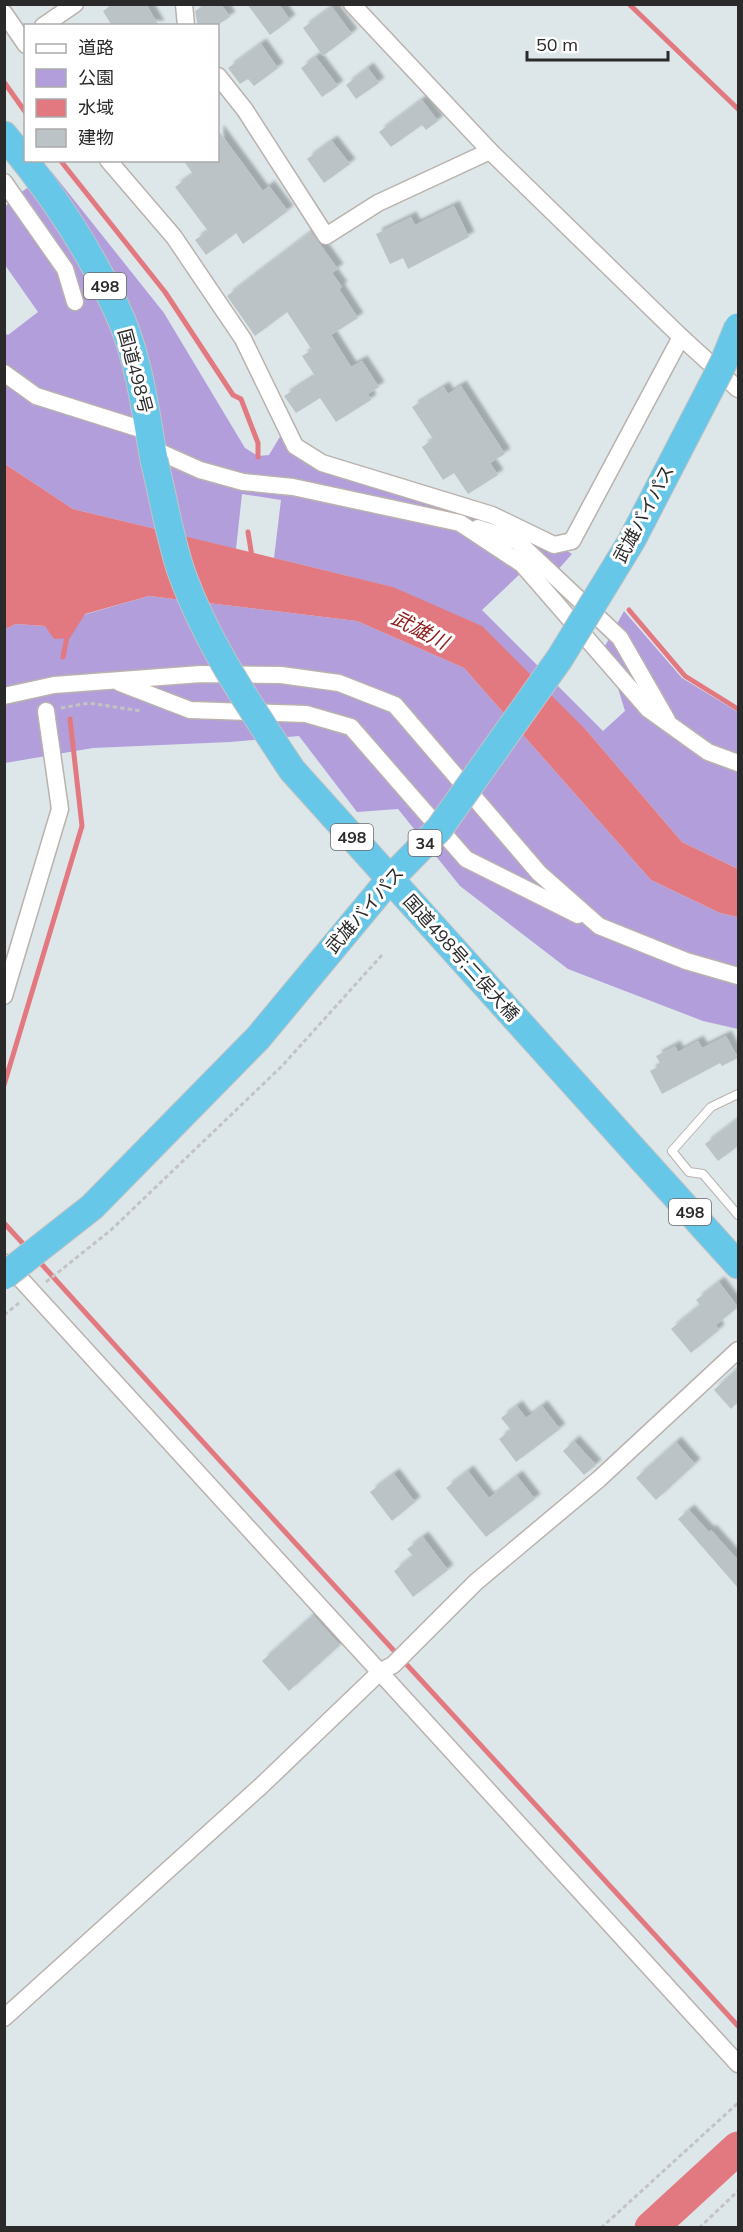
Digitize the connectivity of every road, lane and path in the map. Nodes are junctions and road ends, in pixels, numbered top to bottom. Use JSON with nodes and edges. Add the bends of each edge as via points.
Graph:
{"nodes":[{"id":1,"x":75,"y":4,"type":"edge"},
{"id":2,"x":184,"y":4,"type":"edge"},
{"id":3,"x":352,"y":4,"type":"edge"},
{"id":4,"x":4,"y":14,"type":"edge"},
{"id":5,"x":46,"y":24,"type":"edge"},
{"id":6,"x":186,"y":24,"type":"edge"},
{"id":7,"x":24,"y":40,"type":"edge"},
{"id":8,"x":219,"y":77,"type":"edge"},
{"id":9,"x":4,"y":135,"type":"edge"},
{"id":10,"x":490,"y":151,"type":"junction"},
{"id":11,"x":24,"y":162,"type":"edge"},
{"id":12,"x":24,"y":162,"type":"edge"},
{"id":13,"x":110,"y":162,"type":"edge"},
{"id":14,"x":4,"y":182,"type":"edge"},
{"id":15,"x":75,"y":302,"type":"dead end"},
{"id":16,"x":738,"y":327,"type":"edge"},
{"id":17,"x":681,"y":337,"type":"junction"},
{"id":18,"x":4,"y":373,"type":"edge"},
{"id":19,"x":738,"y":389,"type":"edge"},
{"id":20,"x":152,"y":447,"type":"junction"},
{"id":21,"x":460,"y":523,"type":"junction"},
{"id":22,"x":523,"y":536,"type":"junction"},
{"id":23,"x":114,"y":681,"type":"junction"},
{"id":24,"x":4,"y":696,"type":"edge"},
{"id":25,"x":46,"y":711,"type":"joint"},
{"id":26,"x":144,"y":712,"type":"dead end"},
{"id":27,"x":670,"y":724,"type":"junction"},
{"id":28,"x":738,"y":763,"type":"edge"},
{"id":29,"x":390,"y":879,"type":"junction"},
{"id":30,"x":599,"y":926,"type":"junction"},
{"id":31,"x":382,"y":955,"type":"dead end"},
{"id":32,"x":738,"y":976,"type":"edge"},
{"id":33,"x":4,"y":996,"type":"edge"},
{"id":34,"x":738,"y":1094,"type":"edge"},
{"id":35,"x":738,"y":1215,"type":"edge"},
{"id":36,"x":4,"y":1261,"type":"edge"},
{"id":37,"x":738,"y":1265,"type":"edge"},
{"id":38,"x":4,"y":1276,"type":"edge"},
{"id":39,"x":33,"y":1292,"type":"junction"},
{"id":40,"x":738,"y":1350,"type":"edge"},
{"id":41,"x":387,"y":1668,"type":"junction"},
{"id":42,"x":4,"y":2019,"type":"edge"},
{"id":43,"x":738,"y":2064,"type":"edge"},
{"id":44,"x":738,"y":2103,"type":"edge"},
{"id":45,"x":738,"y":2191,"type":"edge"},
{"id":46,"x":601,"y":2228,"type":"edge"},
{"id":47,"x":699,"y":2228,"type":"edge"}],
"edges":[{"from":1,"to":5,"type":"street"},
{"from":2,"to":6,"type":"street"},
{"from":3,"to":10,"type":"street"},
{"from":4,"to":7,"type":"street"},
{"from":8,"to":10,"type":"street","via":[[245,110],[326,236],[378,202]]},
{"from":9,"to":12,"type":"highway","name":"国道498号","number":"498"},
{"from":10,"to":17,"type":"street"},
{"from":11,"to":20,"type":"highway","name":"国道498号","number":"498","via":[[98,271],[123,323],[139,375]]},
{"from":13,"to":22,"type":"street","via":[[174,237],[243,339],[295,446],[322,463],[492,515]]},
{"from":14,"to":15,"type":"street","via":[[65,268]]},
{"from":16,"to":29,"type":"highway","name":"武雄バイパス","number":"34","bridge":true,"via":[[723,364],[632,540],[560,658],[439,829]]},
{"from":17,"to":19,"type":"street"},
{"from":17,"to":22,"type":"street","via":[[573,541],[554,545]]},
{"from":18,"to":20,"type":"street","via":[[36,396]]},
{"from":20,"to":21,"type":"street","via":[[200,470],[243,482],[293,487]]},
{"from":20,"to":29,"type":"highway","name":"国道498号;二俣大橋","number":"498","bridge":true,"via":[[181,571],[205,626],[246,701],[292,770]]},
{"from":21,"to":22,"type":"street"},
{"from":21,"to":27,"type":"street","via":[[522,564],[648,709]]},
{"from":22,"to":27,"type":"street","via":[[620,638]]},
{"from":23,"to":24,"type":"street","via":[[54,685]]},
{"from":23,"to":30,"type":"street","via":[[190,710],[306,714],[351,727],[466,859]]},
{"from":23,"to":30,"type":"street","via":[[201,674],[281,675],[339,683],[395,705],[539,873]]},
{"from":25,"to":26,"type":"path","via":[[89,703]]},
{"from":25,"to":33,"type":"street","via":[[60,809]]},
{"from":27,"to":28,"type":"street","via":[[708,752]]},
{"from":29,"to":37,"type":"highway","name":"国道498号;二俣大橋","number":"498","bridge":true},
{"from":29,"to":38,"type":"highway","name":"武雄バイパス","number":"34","bridge":true,"via":[[258,1038],[92,1207]]},
{"from":30,"to":32,"type":"street","via":[[686,961]]},
{"from":31,"to":39,"type":"path","via":[[282,1066],[111,1230]]},
{"from":34,"to":35,"type":"lane","via":[[711,1107],[672,1151],[689,1172],[703,1174]]},
{"from":36,"to":39,"type":"street"},
{"from":39,"to":41,"type":"street"},
{"from":40,"to":41,"type":"street","via":[[599,1479],[476,1582]]},
{"from":41,"to":42,"type":"street"},
{"from":41,"to":43,"type":"street"},
{"from":44,"to":46,"type":"path"},
{"from":45,"to":47,"type":"path"}]}
